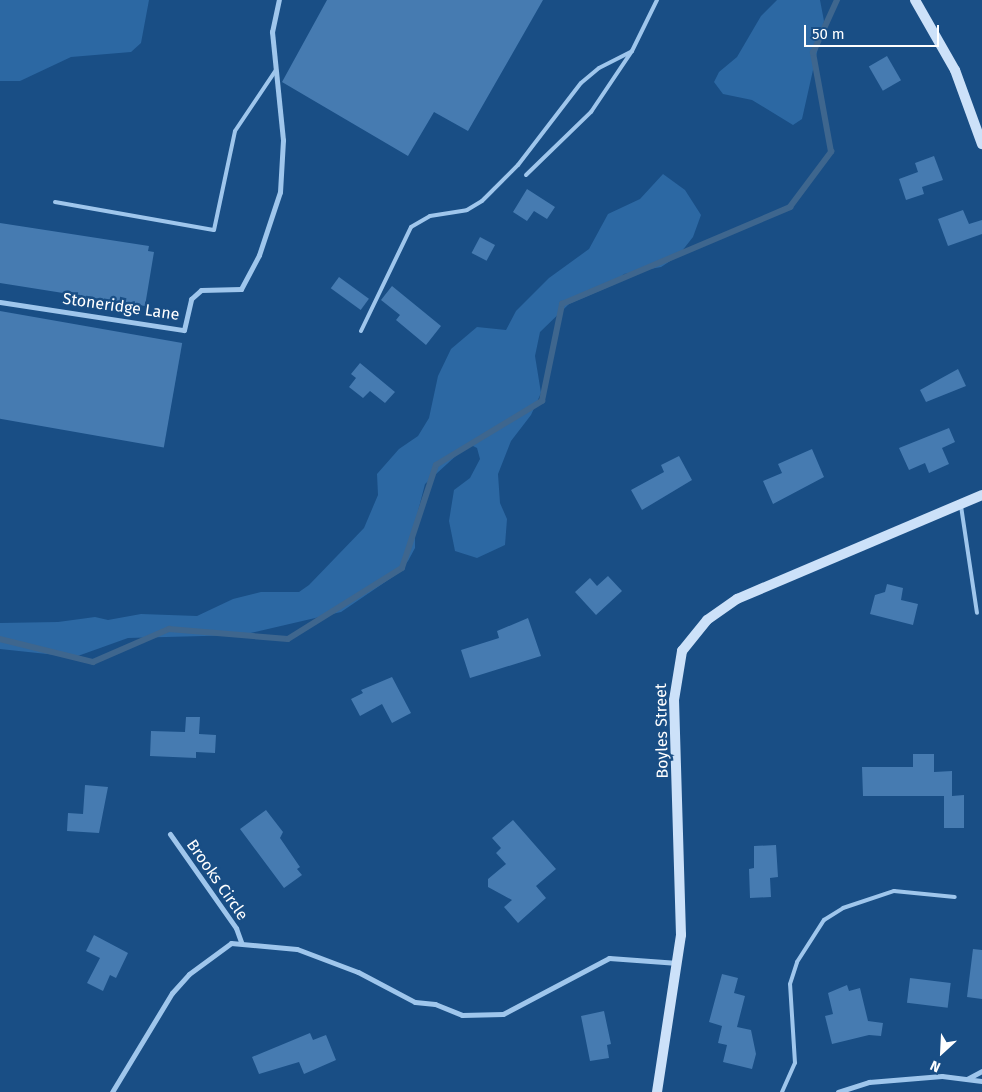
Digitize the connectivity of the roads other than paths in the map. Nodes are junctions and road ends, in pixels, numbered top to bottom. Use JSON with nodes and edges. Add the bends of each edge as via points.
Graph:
{"nodes":[{"id":1,"x":279,"y":0,"type":"edge"},
{"id":2,"x":657,"y":0,"type":"edge"},
{"id":3,"x":915,"y":0,"type":"edge"},
{"id":4,"x":632,"y":51,"type":"junction"},
{"id":5,"x":276,"y":70,"type":"junction"},
{"id":6,"x":982,"y":144,"type":"edge"},
{"id":7,"x":526,"y":176,"type":"dead end"},
{"id":8,"x":55,"y":202,"type":"dead end"},
{"id":9,"x":0,"y":302,"type":"edge"},
{"id":10,"x":361,"y":332,"type":"dead end"},
{"id":11,"x":982,"y":495,"type":"edge"},
{"id":12,"x":961,"y":504,"type":"junction"},
{"id":13,"x":977,"y":614,"type":"dead end"},
{"id":14,"x":170,"y":834,"type":"dead end"},
{"id":15,"x":954,"y":897,"type":"dead end"},
{"id":16,"x":241,"y":942,"type":"junction"},
{"id":17,"x":678,"y":964,"type":"junction"},
{"id":18,"x":982,"y":1071,"type":"edge"},
{"id":19,"x":967,"y":1079,"type":"junction"},
{"id":20,"x":982,"y":1081,"type":"edge"},
{"id":21,"x":112,"y":1092,"type":"edge"},
{"id":22,"x":657,"y":1092,"type":"edge"},
{"id":23,"x":782,"y":1092,"type":"edge"},
{"id":24,"x":838,"y":1092,"type":"edge"}],
"edges":[{"from":1,"to":5,"type":"street","name":"Stoneridge Lane","via":[[272,32]]},
{"from":2,"to":4,"type":"lane"},
{"from":3,"to":6,"type":"street","via":[[955,70]]},
{"from":4,"to":7,"type":"lane","via":[[591,112]]},
{"from":4,"to":10,"type":"lane","via":[[599,68],[581,83],[518,165],[482,201],[467,210],[430,216],[411,227]]},
{"from":5,"to":8,"type":"lane","via":[[235,131],[214,230]]},
{"from":5,"to":9,"type":"street","name":"Stoneridge Lane","via":[[283,140],[280,192],[259,255],[241,290],[201,290],[191,299],[184,330]]},
{"from":11,"to":12,"type":"street","name":"Boyles Street"},
{"from":12,"to":13,"type":"lane"},
{"from":12,"to":17,"type":"street","name":"Boyles Street","via":[[737,599],[707,620],[687,644],[677,672],[674,700],[681,885]]},
{"from":14,"to":16,"type":"street","name":"Brooks Circle","via":[[236,928]]},
{"from":15,"to":23,"type":"lane","via":[[894,891],[843,908],[824,920],[796,962],[790,984],[795,1063]]},
{"from":16,"to":17,"type":"street","via":[[297,949],[358,972],[415,1002],[435,1004],[462,1015],[503,1014],[609,958]]},
{"from":16,"to":21,"type":"street","via":[[212,955],[172,993]]},
{"from":17,"to":22,"type":"street","name":"Boyles Street"},
{"from":18,"to":19,"type":"street"},
{"from":19,"to":20,"type":"street"},
{"from":19,"to":24,"type":"street","via":[[942,1076],[869,1082]]}]}
